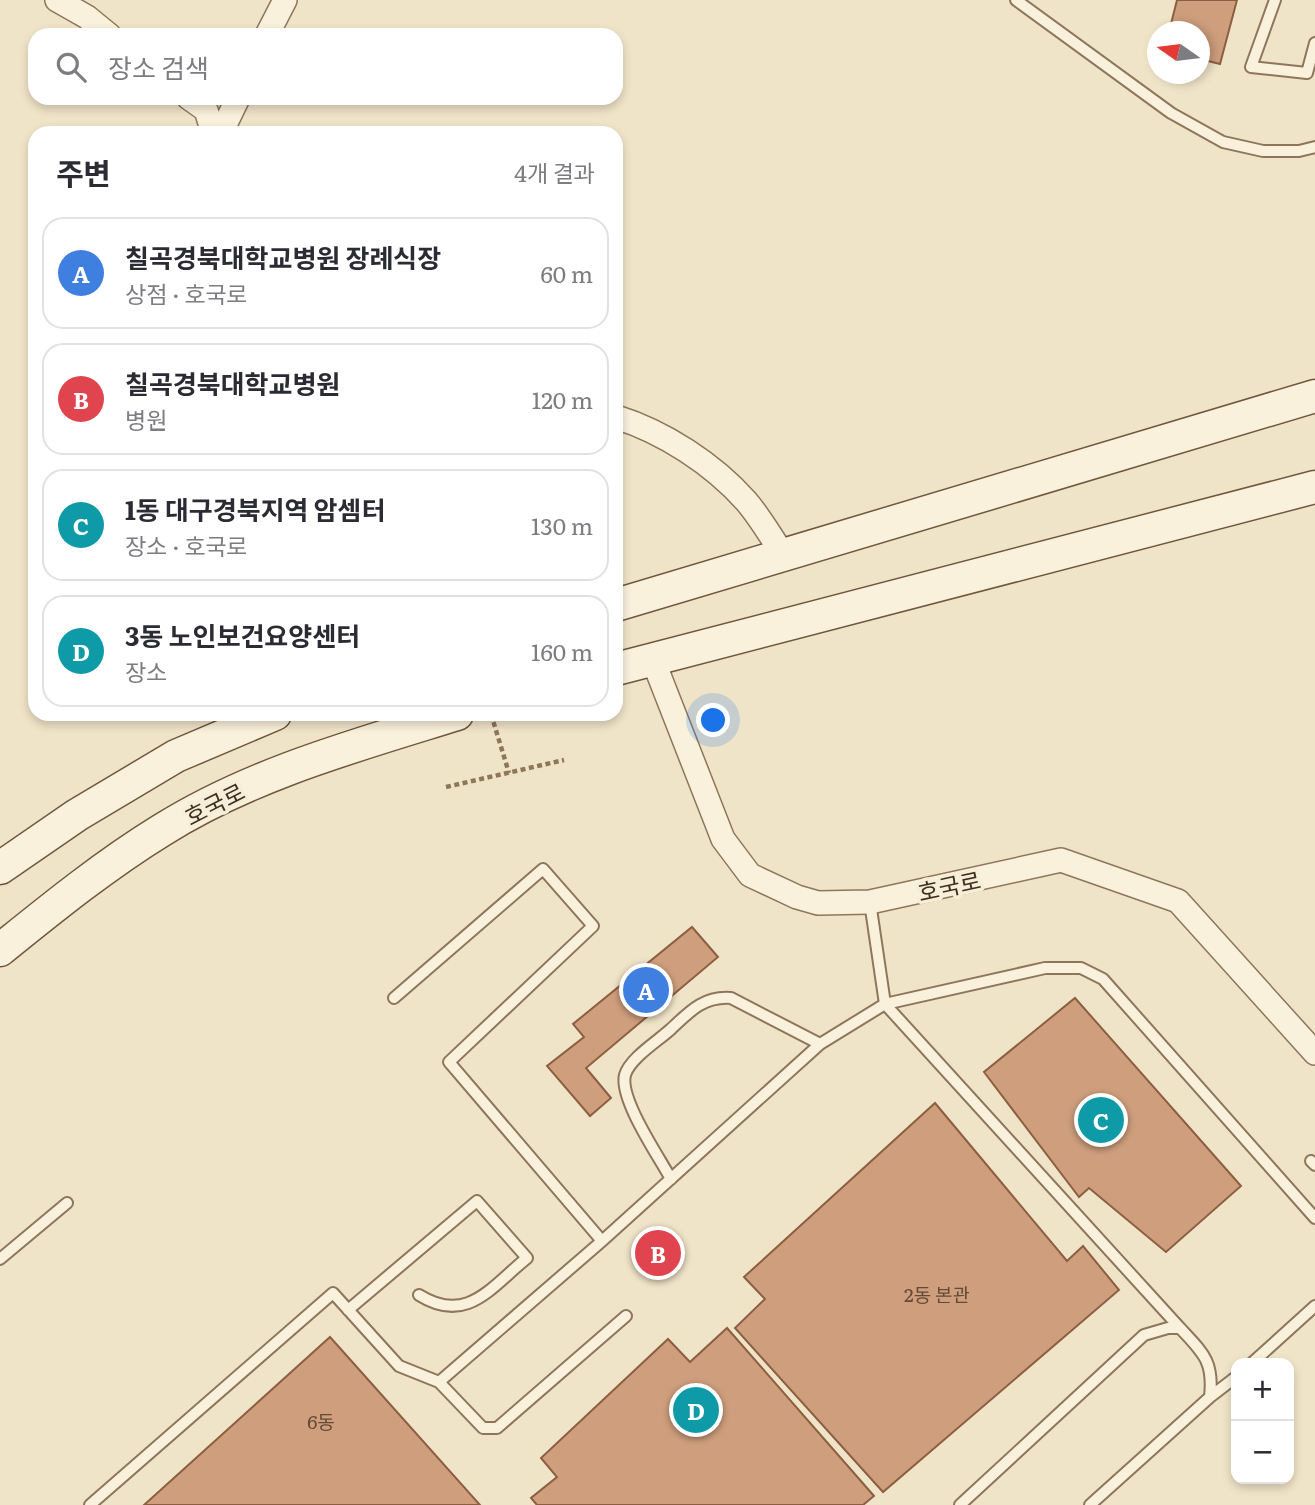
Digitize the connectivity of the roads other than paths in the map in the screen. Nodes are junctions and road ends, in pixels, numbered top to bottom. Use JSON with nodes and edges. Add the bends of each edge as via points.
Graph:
{"nodes":[{"id":1,"x":57,"y":0,"type":"edge"},
{"id":2,"x":285,"y":0,"type":"edge"},
{"id":3,"x":1016,"y":0,"type":"edge"},
{"id":4,"x":1275,"y":0,"type":"edge"},
{"id":5,"x":100,"y":28,"type":"edge"},
{"id":6,"x":271,"y":28,"type":"edge"},
{"id":7,"x":1315,"y":43,"type":"edge"},
{"id":8,"x":198,"y":105,"type":"edge"},
{"id":9,"x":234,"y":105,"type":"edge"},
{"id":10,"x":211,"y":126,"type":"edge"},
{"id":11,"x":224,"y":126,"type":"edge"},
{"id":12,"x":1315,"y":147,"type":"edge"},
{"id":13,"x":1315,"y":397,"type":"edge"},
{"id":14,"x":623,"y":419,"type":"edge"},
{"id":15,"x":1315,"y":486,"type":"edge"},
{"id":16,"x":783,"y":554,"type":"junction"},
{"id":17,"x":623,"y":604,"type":"edge"},
{"id":18,"x":653,"y":660,"type":"junction"},
{"id":19,"x":623,"y":667,"type":"edge"},
{"id":20,"x":258,"y":721,"type":"edge"},
{"id":21,"x":436,"y":721,"type":"edge"},
{"id":22,"x":0,"y":868,"type":"edge"},
{"id":23,"x":870,"y":902,"type":"junction"},
{"id":24,"x":0,"y":950,"type":"edge"},
{"id":25,"x":394,"y":998,"type":"dead end"},
{"id":26,"x":885,"y":1004,"type":"junction"},
{"id":27,"x":820,"y":1044,"type":"junction"},
{"id":28,"x":1315,"y":1053,"type":"edge"},
{"id":29,"x":671,"y":1179,"type":"junction"},
{"id":30,"x":67,"y":1203,"type":"dead end"},
{"id":31,"x":1315,"y":1218,"type":"edge"},
{"id":32,"x":602,"y":1241,"type":"junction"},
{"id":33,"x":0,"y":1259,"type":"edge"},
{"id":34,"x":419,"y":1295,"type":"dead end"},
{"id":35,"x":1315,"y":1307,"type":"edge"},
{"id":36,"x":348,"y":1310,"type":"junction"},
{"id":37,"x":626,"y":1316,"type":"dead end"},
{"id":38,"x":1180,"y":1328,"type":"junction"},
{"id":39,"x":1258,"y":1358,"type":"edge"},
{"id":40,"x":1231,"y":1381,"type":"edge"},
{"id":41,"x":439,"y":1382,"type":"junction"},
{"id":42,"x":1210,"y":1397,"type":"junction"},
{"id":43,"x":90,"y":1505,"type":"edge"},
{"id":44,"x":960,"y":1505,"type":"edge"},
{"id":45,"x":1090,"y":1505,"type":"edge"}],
"edges":[{"from":1,"to":5,"type":"street"},
{"from":2,"to":6,"type":"street"},
{"from":3,"to":12,"type":"lane","via":[[1171,113],[1223,142],[1263,151]]},
{"from":4,"to":7,"type":"lane","via":[[1251,67],[1307,73]]},
{"from":8,"to":10,"type":"street","via":[[206,110]]},
{"from":9,"to":11,"type":"street"},
{"from":13,"to":16,"type":"main road"},
{"from":14,"to":16,"type":"street","via":[[690,452],[746,501]]},
{"from":15,"to":18,"type":"main road"},
{"from":16,"to":17,"type":"main road"},
{"from":18,"to":19,"type":"main road"},
{"from":18,"to":23,"type":"street","name":"호국로","via":[[723,839],[750,875],[818,903]]},
{"from":20,"to":22,"type":"main road","via":[[176,756]]},
{"from":21,"to":24,"type":"main road","name":"호국로","via":[[267,776],[162,829]]},
{"from":23,"to":26,"type":"lane"},
{"from":23,"to":28,"type":"street","name":"호국로","via":[[1062,860],[1178,901]]},
{"from":25,"to":32,"type":"lane","via":[[543,869],[593,926],[449,1062]]},
{"from":26,"to":27,"type":"lane"},
{"from":26,"to":31,"type":"lane","via":[[1045,968],[1081,968],[1103,979]]},
{"from":26,"to":38,"type":"lane"},
{"from":27,"to":29,"type":"lane"},
{"from":27,"to":29,"type":"lane","via":[[732,998],[715,997],[697,1006],[633,1063],[625,1075],[626,1096]]},
{"from":29,"to":32,"type":"lane"},
{"from":30,"to":33,"type":"lane"},
{"from":32,"to":41,"type":"lane"},
{"from":34,"to":36,"type":"lane","via":[[451,1308],[469,1306],[527,1258],[477,1201]]},
{"from":35,"to":39,"type":"lane"},
{"from":36,"to":41,"type":"lane","via":[[399,1366]]},
{"from":36,"to":43,"type":"lane","via":[[333,1293]]},
{"from":37,"to":41,"type":"lane","via":[[497,1428],[482,1428]]},
{"from":38,"to":42,"type":"lane","via":[[1204,1352],[1212,1381]]},
{"from":38,"to":44,"type":"lane","via":[[1144,1335]]},
{"from":40,"to":42,"type":"lane"},
{"from":42,"to":45,"type":"lane"}]}
